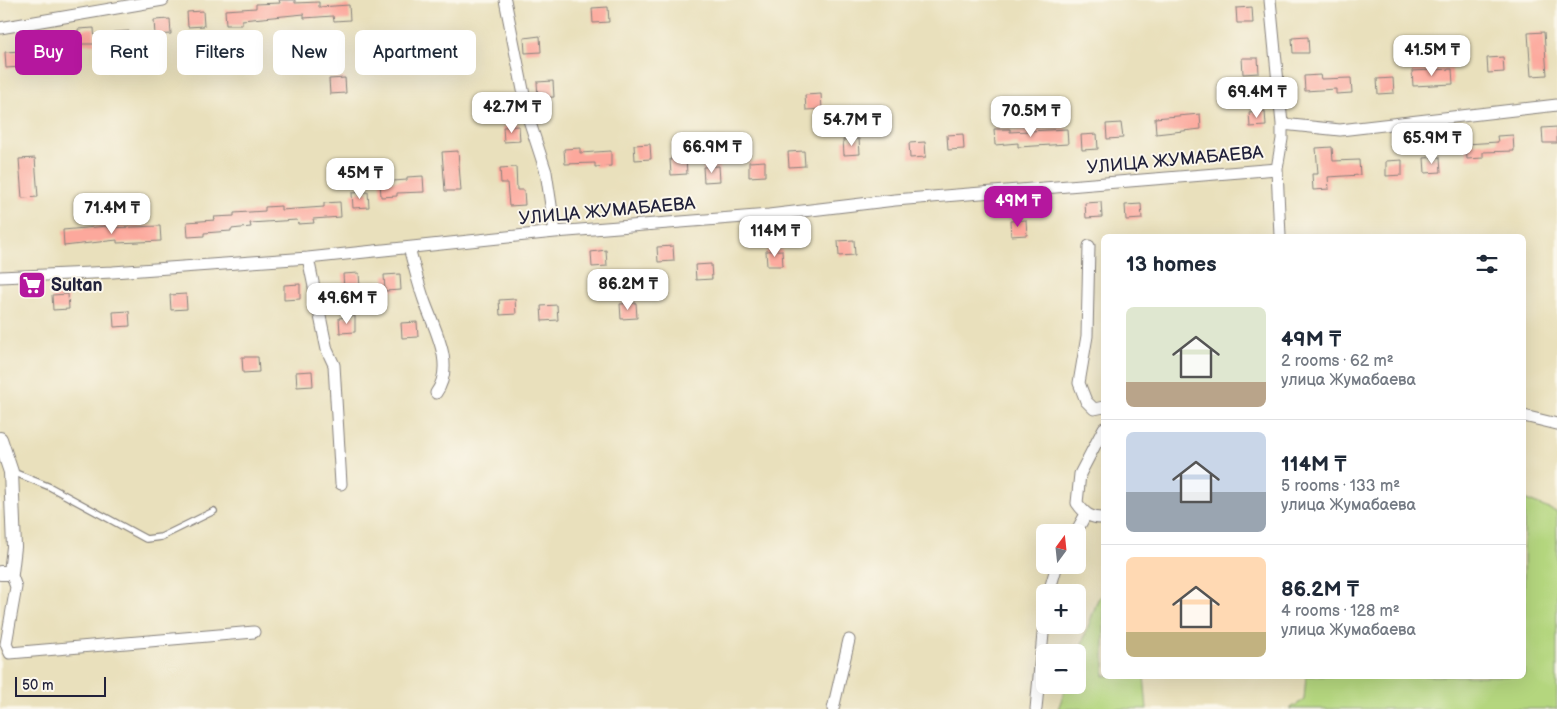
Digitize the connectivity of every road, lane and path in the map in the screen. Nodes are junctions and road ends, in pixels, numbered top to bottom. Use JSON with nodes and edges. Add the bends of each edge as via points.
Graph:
{"nodes":[{"id":1,"x":163,"y":0,"type":"edge"},
{"id":2,"x":505,"y":0,"type":"edge"},
{"id":3,"x":1270,"y":0,"type":"edge"},
{"id":4,"x":0,"y":28,"type":"edge"},
{"id":5,"x":1557,"y":105,"type":"edge"},
{"id":6,"x":1282,"y":124,"type":"junction"},
{"id":7,"x":1277,"y":169,"type":"junction"},
{"id":8,"x":555,"y":232,"type":"junction"},
{"id":9,"x":1280,"y":234,"type":"edge"},
{"id":10,"x":1089,"y":246,"type":"dead end"},
{"id":11,"x":409,"y":248,"type":"junction"},
{"id":12,"x":308,"y":258,"type":"junction"},
{"id":13,"x":0,"y":277,"type":"edge"},
{"id":14,"x":436,"y":393,"type":"dead end"},
{"id":15,"x":1101,"y":408,"type":"edge"},
{"id":16,"x":1526,"y":416,"type":"edge"},
{"id":17,"x":1557,"y":424,"type":"edge"},
{"id":18,"x":1101,"y":434,"type":"edge"},
{"id":19,"x":0,"y":439,"type":"edge"},
{"id":20,"x":11,"y":472,"type":"junction"},
{"id":21,"x":341,"y":484,"type":"dead end"},
{"id":22,"x":214,"y":511,"type":"dead end"},
{"id":23,"x":1086,"y":514,"type":"junction"},
{"id":24,"x":1101,"y":518,"type":"edge"},
{"id":25,"x":1080,"y":524,"type":"edge"},
{"id":26,"x":5,"y":573,"type":"edge"},
{"id":27,"x":254,"y":632,"type":"dead end"},
{"id":28,"x":1043,"y":634,"type":"edge"},
{"id":29,"x":849,"y":640,"type":"dead end"},
{"id":30,"x":833,"y":709,"type":"edge"},
{"id":31,"x":1036,"y":709,"type":"edge"}],
"edges":[{"from":1,"to":4,"type":"street"},
{"from":2,"to":8,"type":"street","via":[[529,120],[546,172]]},
{"from":3,"to":6,"type":"street"},
{"from":5,"to":6,"type":"street","via":[[1340,130]]},
{"from":6,"to":7,"type":"street"},
{"from":7,"to":8,"type":"street","name":"УЛИЦА ЖУМАБАЕВА"},
{"from":7,"to":9,"type":"street"},
{"from":8,"to":11,"type":"street","name":"УЛИЦА ЖУМАБАЕВА"},
{"from":10,"to":15,"type":"street","via":[[1087,336],[1079,383],[1086,401],[1094,409]]},
{"from":11,"to":12,"type":"street","name":"УЛИЦА ЖУМАБАЕВА"},
{"from":11,"to":14,"type":"street","via":[[424,301],[437,332],[444,366],[443,383]]},
{"from":12,"to":13,"type":"street","name":"УЛИЦА ЖУМАБАЕВА"},
{"from":12,"to":21,"type":"street","via":[[327,350],[334,365]]},
{"from":16,"to":17,"type":"street"},
{"from":18,"to":23,"type":"street","via":[[1080,474],[1077,503]]},
{"from":19,"to":20,"type":"street"},
{"from":20,"to":22,"type":"lane","via":[[50,486],[146,539],[162,537]]},
{"from":20,"to":26,"type":"street","via":[[14,547]]},
{"from":23,"to":24,"type":"street"},
{"from":23,"to":25,"type":"street"},
{"from":26,"to":27,"type":"street","via":[[16,587],[6,644],[10,652]]},
{"from":28,"to":31,"type":"street"},
{"from":29,"to":30,"type":"street"}]}
